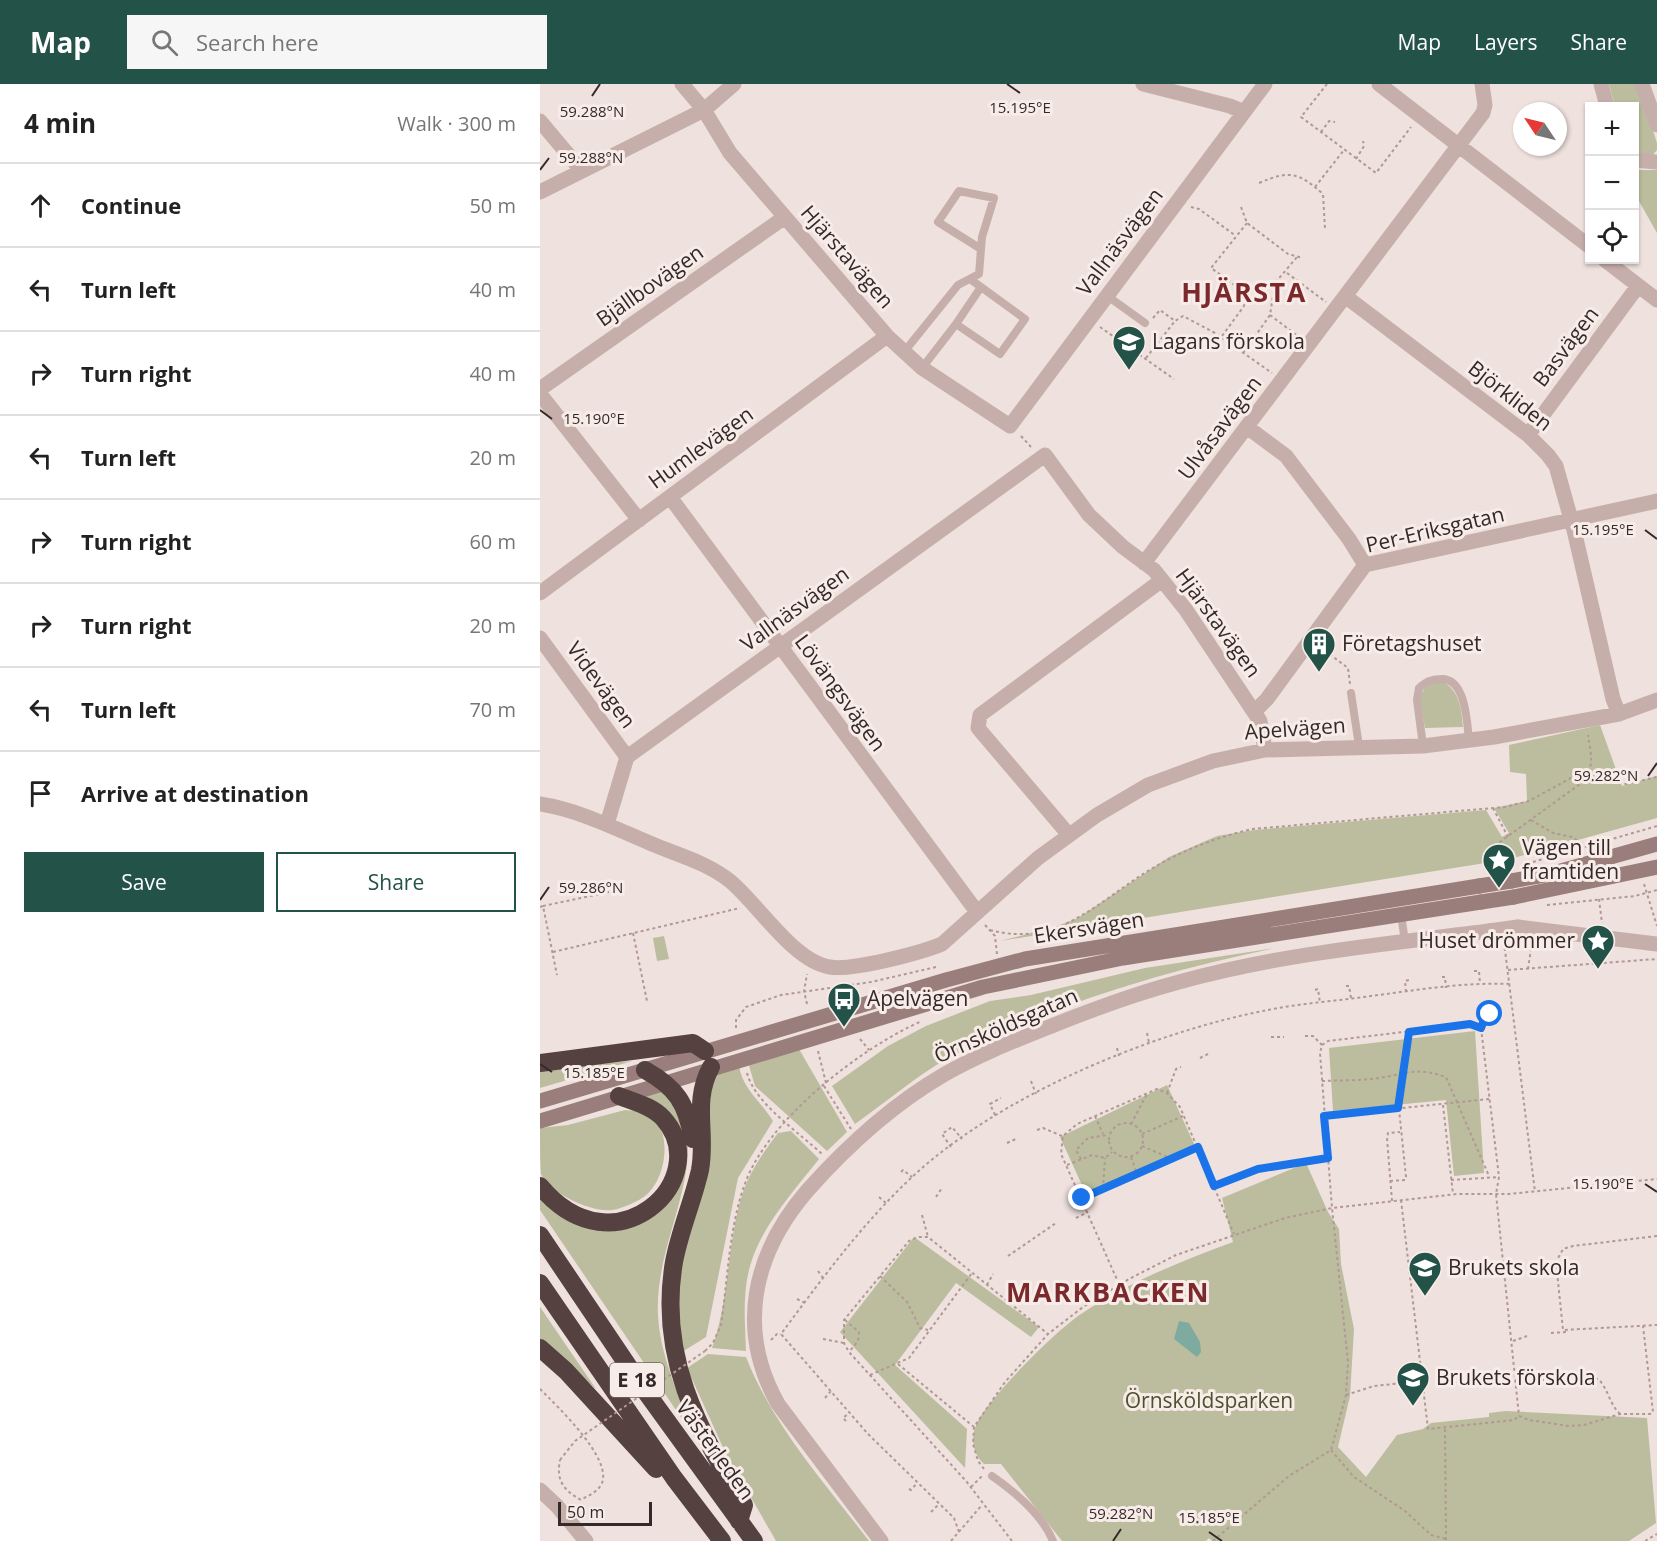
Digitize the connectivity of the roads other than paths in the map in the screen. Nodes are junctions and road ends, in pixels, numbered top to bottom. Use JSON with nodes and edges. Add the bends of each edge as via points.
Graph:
{"nodes":[{"id":1,"x":682,"y":84,"type":"edge"},
{"id":2,"x":734,"y":84,"type":"edge"},
{"id":3,"x":1143,"y":84,"type":"edge"},
{"id":4,"x":1265,"y":84,"type":"edge"},
{"id":5,"x":1379,"y":84,"type":"edge"},
{"id":6,"x":1482,"y":84,"type":"edge"},
{"id":7,"x":1601,"y":84,"type":"edge"},
{"id":8,"x":1642,"y":84,"type":"edge"},
{"id":9,"x":1606,"y":102,"type":"edge"},
{"id":10,"x":704,"y":110,"type":"junction"},
{"id":11,"x":1244,"y":112,"type":"junction"},
{"id":12,"x":540,"y":121,"type":"edge"},
{"id":13,"x":1657,"y":125,"type":"edge"},
{"id":14,"x":1458,"y":145,"type":"junction"},
{"id":15,"x":1639,"y":160,"type":"edge"},
{"id":16,"x":1657,"y":162,"type":"edge"},
{"id":17,"x":582,"y":171,"type":"junction"},
{"id":18,"x":540,"y":192,"type":"edge"},
{"id":19,"x":784,"y":216,"type":"junction"},
{"id":20,"x":1585,"y":243,"type":"edge"},
{"id":21,"x":981,"y":249,"type":"junction"},
{"id":22,"x":1610,"y":264,"type":"edge"},
{"id":23,"x":970,"y":279,"type":"junction"},
{"id":24,"x":1638,"y":286,"type":"junction"},
{"id":25,"x":981,"y":287,"type":"junction"},
{"id":26,"x":1106,"y":295,"type":"junction"},
{"id":27,"x":1345,"y":296,"type":"junction"},
{"id":28,"x":1657,"y":300,"type":"edge"},
{"id":29,"x":1145,"y":323,"type":"road end"},
{"id":30,"x":956,"y":324,"type":"junction"},
{"id":31,"x":887,"y":336,"type":"junction"},
{"id":32,"x":904,"y":352,"type":"junction"},
{"id":33,"x":922,"y":368,"type":"junction"},
{"id":34,"x":540,"y":389,"type":"edge"},
{"id":35,"x":540,"y":394,"type":"edge"},
{"id":36,"x":1010,"y":426,"type":"joint"},
{"id":37,"x":1247,"y":427,"type":"junction"},
{"id":38,"x":1528,"y":435,"type":"junction"},
{"id":39,"x":1042,"y":456,"type":"joint"},
{"id":40,"x":670,"y":497,"type":"junction"},
{"id":41,"x":1657,"y":501,"type":"edge"},
{"id":42,"x":639,"y":520,"type":"junction"},
{"id":43,"x":1570,"y":520,"type":"junction"},
{"id":44,"x":1144,"y":563,"type":"junction"},
{"id":45,"x":1365,"y":565,"type":"junction"},
{"id":46,"x":1162,"y":580,"type":"junction"},
{"id":47,"x":540,"y":593,"type":"edge"},
{"id":48,"x":540,"y":638,"type":"edge"},
{"id":49,"x":780,"y":646,"type":"junction"},
{"id":50,"x":1351,"y":693,"type":"road end"},
{"id":51,"x":1657,"y":700,"type":"edge"},
{"id":52,"x":1255,"y":711,"type":"junction"},
{"id":53,"x":1619,"y":714,"type":"junction"},
{"id":54,"x":1469,"y":740,"type":"junction"},
{"id":55,"x":1359,"y":746,"type":"junction"},
{"id":56,"x":1423,"y":746,"type":"junction"},
{"id":57,"x":1265,"y":750,"type":"junction"},
{"id":58,"x":627,"y":757,"type":"junction"},
{"id":59,"x":540,"y":804,"type":"edge"},
{"id":60,"x":607,"y":824,"type":"junction"},
{"id":61,"x":1069,"y":835,"type":"junction"},
{"id":62,"x":1657,"y":844,"type":"edge"},
{"id":63,"x":1657,"y":867,"type":"edge"},
{"id":64,"x":1398,"y":899,"type":"junction"},
{"id":65,"x":977,"y":912,"type":"junction"},
{"id":66,"x":1401,"y":915,"type":"junction"},
{"id":67,"x":1405,"y":941,"type":"junction"},
{"id":68,"x":1657,"y":944,"type":"edge"},
{"id":69,"x":714,"y":1060,"type":"junction"},
{"id":70,"x":540,"y":1063,"type":"edge"},
{"id":71,"x":645,"y":1070,"type":"junction"},
{"id":72,"x":666,"y":1081,"type":"junction"},
{"id":73,"x":619,"y":1096,"type":"junction"},
{"id":74,"x":540,"y":1101,"type":"edge"},
{"id":75,"x":540,"y":1121,"type":"edge"},
{"id":76,"x":540,"y":1186,"type":"edge"},
{"id":77,"x":693,"y":1193,"type":"junction"},
{"id":78,"x":540,"y":1235,"type":"edge"},
{"id":79,"x":540,"y":1283,"type":"edge"},
{"id":80,"x":540,"y":1348,"type":"edge"},
{"id":81,"x":992,"y":1476,"type":"dead end"},
{"id":82,"x":674,"y":1478,"type":"junction"},
{"id":83,"x":540,"y":1491,"type":"edge"},
{"id":84,"x":739,"y":1521,"type":"junction"},
{"id":85,"x":586,"y":1541,"type":"edge"},
{"id":86,"x":722,"y":1541,"type":"edge"},
{"id":87,"x":754,"y":1541,"type":"edge"},
{"id":88,"x":881,"y":1541,"type":"edge"},
{"id":89,"x":1053,"y":1541,"type":"edge"}],
"edges":[{"from":1,"to":10,"type":"street","name":"Hjärstavägen"},
{"from":2,"to":10,"type":"street"},
{"from":3,"to":11,"type":"street"},
{"from":4,"to":11,"type":"street","name":"Vallnäsvägen"},
{"from":5,"to":14,"type":"street"},
{"from":6,"to":14,"type":"street","name":"Ulvåsavägen","via":[[1483,113]]},
{"from":7,"to":9,"type":"street"},
{"from":8,"to":13,"type":"street"},
{"from":10,"to":17,"type":"street"},
{"from":10,"to":19,"type":"street","name":"Hjärstavägen","via":[[730,153]]},
{"from":11,"to":26,"type":"street","name":"Vallnäsvägen"},
{"from":12,"to":17,"type":"street"},
{"from":14,"to":20,"type":"street"},
{"from":14,"to":27,"type":"street","name":"Ulvåsavägen"},
{"from":15,"to":16,"type":"street"},
{"from":17,"to":18,"type":"street"},
{"from":19,"to":31,"type":"street","name":"Hjärstavägen"},
{"from":19,"to":34,"type":"street","name":"Bjällbovägen"},
{"from":21,"to":21,"type":"lane","via":[[994,198],[959,191],[938,222]]},
{"from":21,"to":23,"type":"lane","via":[[979,274]]},
{"from":22,"to":24,"type":"street"},
{"from":23,"to":25,"type":"lane"},
{"from":23,"to":32,"type":"lane","via":[[958,285]]},
{"from":24,"to":28,"type":"street"},
{"from":24,"to":38,"type":"street","name":"Basvägen"},
{"from":25,"to":30,"type":"lane"},
{"from":25,"to":30,"type":"lane","via":[[1025,319],[1000,354]]},
{"from":26,"to":29,"type":"lane"},
{"from":26,"to":36,"type":"street","name":"Vallnäsvägen"},
{"from":27,"to":37,"type":"street","name":"Ulvåsavägen"},
{"from":27,"to":38,"type":"street","name":"Björkliden"},
{"from":30,"to":33,"type":"lane"},
{"from":31,"to":32,"type":"street","name":"Hjärstavägen"},
{"from":31,"to":40,"type":"street","name":"Humlevägen"},
{"from":32,"to":33,"type":"street","name":"Hjärstavägen"},
{"from":33,"to":36,"type":"street","name":"Hjärstavägen"},
{"from":35,"to":42,"type":"street"},
{"from":37,"to":44,"type":"street","name":"Ulvåsavägen"},
{"from":37,"to":45,"type":"street","via":[[1286,456]]},
{"from":38,"to":43,"type":"street","name":"Björkliden","via":[[1556,466]]},
{"from":39,"to":44,"type":"street","name":"Hjärstavägen","via":[[1049,458],[1089,515]]},
{"from":39,"to":49,"type":"street","name":"Vallnäsvägen"},
{"from":40,"to":42,"type":"street","name":"Humlevägen"},
{"from":40,"to":49,"type":"street","name":"Lövängsvägen"},
{"from":41,"to":43,"type":"street","name":"Per-Eriksgatan"},
{"from":42,"to":47,"type":"street","name":"Humlevägen"},
{"from":43,"to":45,"type":"street","name":"Per-Eriksgatan"},
{"from":43,"to":53,"type":"street","name":"Björkliden"},
{"from":44,"to":46,"type":"street","name":"Hjärstavägen"},
{"from":45,"to":52,"type":"street","name":"Per-Eriksgatan"},
{"from":46,"to":52,"type":"street","name":"Hjärstavägen"},
{"from":46,"to":61,"type":"street","via":[[980,715],[978,728]]},
{"from":48,"to":58,"type":"street","name":"Videvägen"},
{"from":49,"to":58,"type":"street","name":"Vallnäsvägen"},
{"from":49,"to":65,"type":"street","name":"Lövängsvägen"},
{"from":50,"to":55,"type":"lane"},
{"from":51,"to":53,"type":"street","name":"Apelvägen"},
{"from":52,"to":57,"type":"street","name":"Hjärstavägen","via":[[1263,728]]},
{"from":53,"to":54,"type":"street","name":"Apelvägen"},
{"from":54,"to":56,"type":"street","name":"Apelvägen"},
{"from":54,"to":56,"type":"lane","via":[[1462,699],[1455,685],[1446,679],[1434,679],[1419,688],[1417,700]]},
{"from":55,"to":56,"type":"street","name":"Apelvägen"},
{"from":55,"to":57,"type":"street","name":"Apelvägen"},
{"from":57,"to":61,"type":"street","name":"Apelvägen","via":[[1213,761],[1148,785]]},
{"from":58,"to":60,"type":"street"},
{"from":59,"to":60,"type":"street","name":"Apelvägen"},
{"from":60,"to":65,"type":"street","name":"Apelvägen","via":[[717,872],[748,897],[806,956],[831,967],[927,950],[942,944]]},
{"from":61,"to":65,"type":"street","name":"Apelvägen"},
{"from":62,"to":64,"type":"main road","name":"Ekersvägen","bridge":true,"via":[[1550,874]]},
{"from":63,"to":66,"type":"main road","name":"Ekersvägen","bridge":true,"via":[[1514,897]]},
{"from":64,"to":66,"type":"main road"},
{"from":64,"to":69,"type":"main road","name":"Ekersvägen","via":[[1025,959],[741,1035]]},
{"from":66,"to":67,"type":"lane"},
{"from":66,"to":69,"type":"main road","name":"Ekersvägen","via":[[1123,958],[983,987]]},
{"from":67,"to":68,"type":"street","name":"Örnsköldsgatan","bridge":true,"via":[[1518,927]]},
{"from":67,"to":88,"type":"street","name":"Örnsköldsgatan","via":[[1213,974],[1101,1006],[947,1073],[888,1113],[832,1163],[800,1200],[771,1243],[757,1281],[758,1349],[778,1404]]},
{"from":69,"to":70,"type":"highway","via":[[693,1043]]},
{"from":69,"to":71,"type":"main road","name":"Ekersvägen"},
{"from":69,"to":72,"type":"main road","name":"Ekersvägen"},
{"from":69,"to":77,"type":"highway","number":"E 18","via":[[700,1092],[702,1151]]},
{"from":71,"to":72,"type":"highway","number":"E 18"},
{"from":71,"to":74,"type":"main road","name":"Ekersvägen"},
{"from":72,"to":73,"type":"main road","name":"Ekersvägen"},
{"from":72,"to":77,"type":"highway","number":"E 18","via":[[687,1113],[696,1157]]},
{"from":73,"to":75,"type":"main road","name":"Ekersvägen"},
{"from":73,"to":76,"type":"highway","via":[[656,1112],[675,1136],[679,1163],[662,1197],[637,1217],[617,1223],[595,1222],[563,1208]]},
{"from":77,"to":84,"type":"highway","number":"E 18","via":[[671,1281],[671,1335],[701,1431],[744,1505]]},
{"from":78,"to":84,"type":"highway","name":"Västerleden","number":"E 18"},
{"from":79,"to":82,"type":"highway","number":"E 18"},
{"from":80,"to":82,"type":"highway","number":"E 18","via":[[566,1371],[654,1469]]},
{"from":81,"to":89,"type":"lane","via":[[1013,1490],[1048,1529]]},
{"from":82,"to":86,"type":"highway","number":"E 18"},
{"from":83,"to":85,"type":"street"},
{"from":84,"to":87,"type":"highway","name":"Västerleden","number":"E 18"}]}
